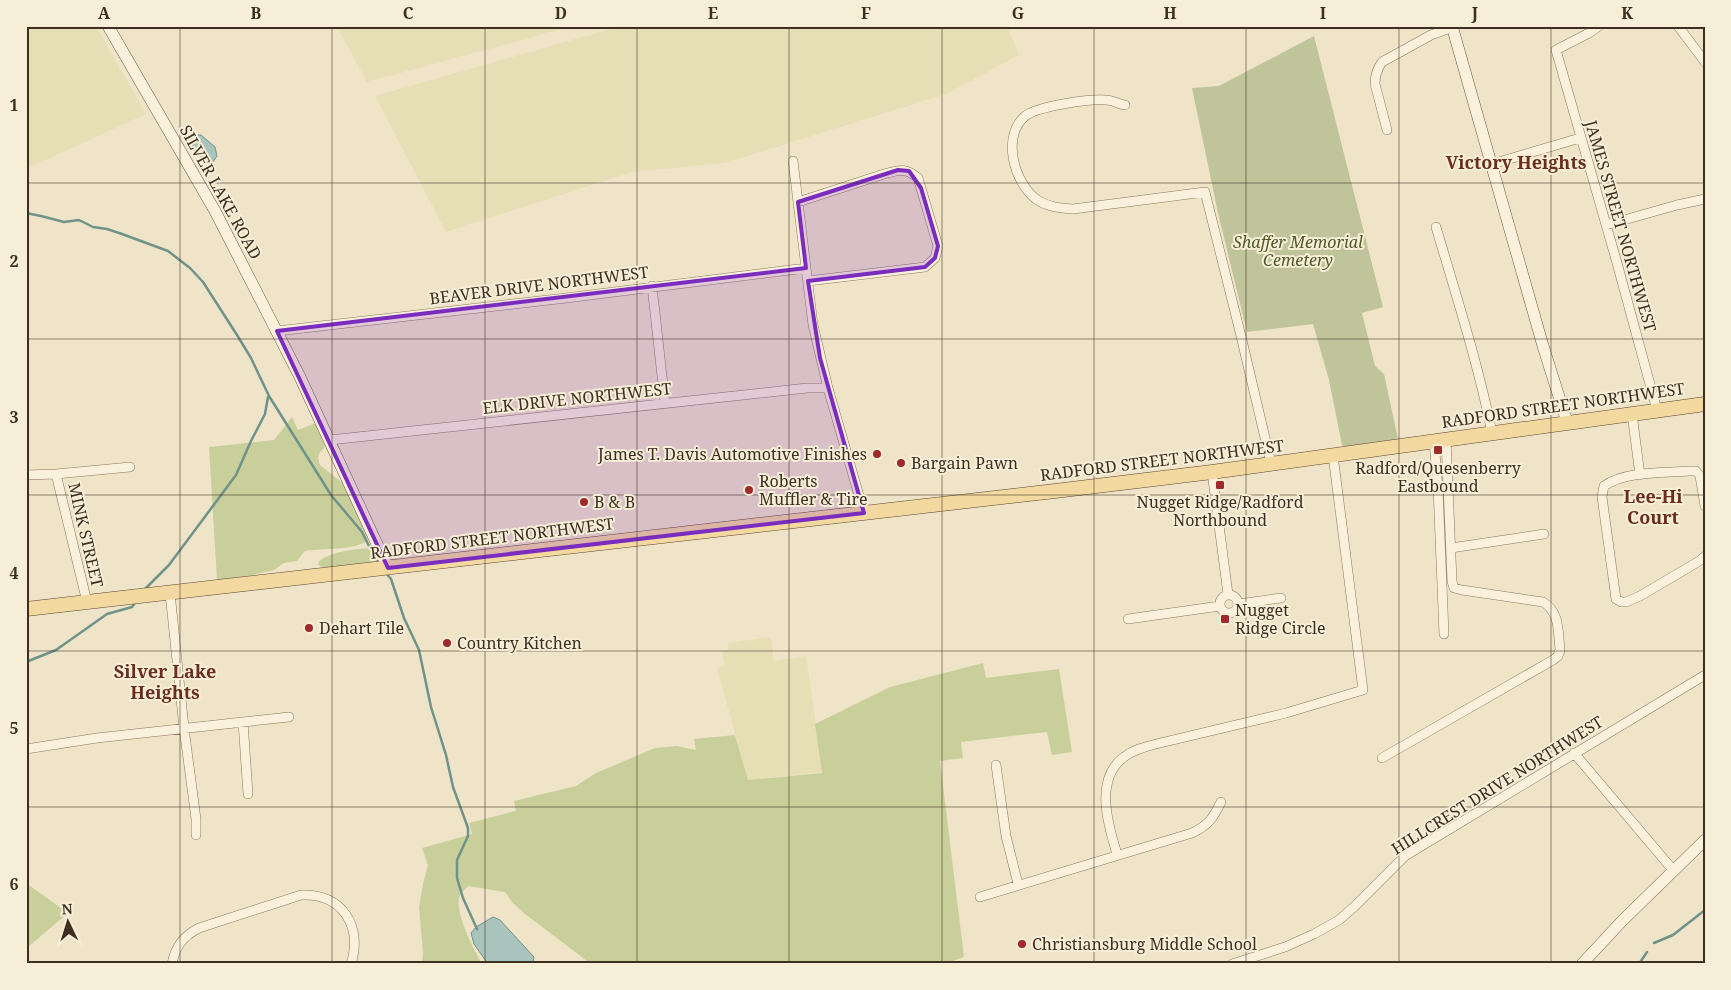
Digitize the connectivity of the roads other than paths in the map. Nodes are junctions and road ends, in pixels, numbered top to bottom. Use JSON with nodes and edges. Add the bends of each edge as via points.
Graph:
{"nodes":[{"id":1,"x":108,"y":26,"type":"edge"},
{"id":2,"x":1599,"y":26,"type":"edge"},
{"id":3,"x":1678,"y":26,"type":"edge"},
{"id":4,"x":1452,"y":27,"type":"edge"},
{"id":5,"x":1705,"y":62,"type":"edge"},
{"id":6,"x":1124,"y":105,"type":"dead end"},
{"id":7,"x":1387,"y":130,"type":"dead end"},
{"id":8,"x":1580,"y":138,"type":"junction"},
{"id":9,"x":792,"y":161,"type":"dead end"},
{"id":10,"x":1492,"y":164,"type":"junction"},
{"id":11,"x":1705,"y":199,"type":"edge"},
{"id":12,"x":798,"y":202,"type":"junction"},
{"id":13,"x":1606,"y":225,"type":"junction"},
{"id":14,"x":1436,"y":227,"type":"dead end"},
{"id":15,"x":806,"y":268,"type":"junction"},
{"id":16,"x":808,"y":281,"type":"junction"},
{"id":17,"x":652,"y":286,"type":"junction"},
{"id":18,"x":277,"y":331,"type":"junction"},
{"id":19,"x":828,"y":388,"type":"junction"},
{"id":20,"x":665,"y":403,"type":"junction"},
{"id":21,"x":1705,"y":404,"type":"edge"},
{"id":22,"x":1657,"y":410,"type":"junction"},
{"id":23,"x":1632,"y":414,"type":"junction"},
{"id":24,"x":1567,"y":422,"type":"junction"},
{"id":25,"x":1492,"y":433,"type":"junction"},
{"id":26,"x":330,"y":440,"type":"junction"},
{"id":27,"x":1440,"y":440,"type":"junction"},
{"id":28,"x":1333,"y":455,"type":"junction"},
{"id":29,"x":1271,"y":463,"type":"junction"},
{"id":30,"x":130,"y":467,"type":"dead end"},
{"id":31,"x":1212,"y":472,"type":"junction"},
{"id":32,"x":56,"y":474,"type":"junction"},
{"id":33,"x":26,"y":475,"type":"edge"},
{"id":34,"x":1640,"y":475,"type":"junction"},
{"id":35,"x":1705,"y":506,"type":"edge"},
{"id":36,"x":864,"y":513,"type":"junction"},
{"id":37,"x":1544,"y":534,"type":"dead end"},
{"id":38,"x":1451,"y":548,"type":"junction"},
{"id":39,"x":1705,"y":556,"type":"edge"},
{"id":40,"x":388,"y":568,"type":"junction"},
{"id":41,"x":170,"y":593,"type":"junction"},
{"id":42,"x":1228,"y":594,"type":"junction"},
{"id":43,"x":1282,"y":598,"type":"dead end"},
{"id":44,"x":87,"y":602,"type":"junction"},
{"id":45,"x":1238,"y":604,"type":"junction"},
{"id":46,"x":1220,"y":606,"type":"junction"},
{"id":47,"x":26,"y":609,"type":"edge"},
{"id":48,"x":1128,"y":619,"type":"dead end"},
{"id":49,"x":1444,"y":634,"type":"dead end"},
{"id":50,"x":1705,"y":675,"type":"edge"},
{"id":51,"x":289,"y":717,"type":"dead end"},
{"id":52,"x":243,"y":722,"type":"junction"},
{"id":53,"x":184,"y":728,"type":"junction"},
{"id":54,"x":26,"y":749,"type":"edge"},
{"id":55,"x":1574,"y":753,"type":"junction"},
{"id":56,"x":1382,"y":758,"type":"dead end"},
{"id":57,"x":996,"y":765,"type":"dead end"},
{"id":58,"x":248,"y":794,"type":"dead end"},
{"id":59,"x":1222,"y":802,"type":"dead end"},
{"id":60,"x":196,"y":834,"type":"dead end"},
{"id":61,"x":1705,"y":840,"type":"edge"},
{"id":62,"x":1117,"y":854,"type":"junction"},
{"id":63,"x":1673,"y":870,"type":"junction"},
{"id":64,"x":1018,"y":884,"type":"junction"},
{"id":65,"x":980,"y":897,"type":"dead end"},
{"id":66,"x":172,"y":964,"type":"edge"},
{"id":67,"x":351,"y":964,"type":"edge"},
{"id":68,"x":1232,"y":964,"type":"edge"},
{"id":69,"x":1582,"y":964,"type":"edge"}],
"edges":[{"from":1,"to":18,"type":"street","name":"SILVER LAKE ROAD","via":[[216,210]]},
{"from":2,"to":8,"type":"street","name":"JAMES STREET NORTHWEST","via":[[1556,50]]},
{"from":3,"to":5,"type":"street"},
{"from":4,"to":7,"type":"street","via":[[1431,35],[1379,66],[1374,84]]},
{"from":4,"to":10,"type":"street"},
{"from":6,"to":29,"type":"street","via":[[1107,100],[1073,103],[1050,106],[1025,116],[1012,140],[1017,172],[1036,199],[1049,206],[1073,209],[1205,192]]},
{"from":8,"to":10,"type":"street"},
{"from":8,"to":13,"type":"street","name":"JAMES STREET NORTHWEST"},
{"from":9,"to":12,"type":"street"},
{"from":10,"to":24,"type":"street"},
{"from":11,"to":13,"type":"street"},
{"from":12,"to":15,"type":"street"},
{"from":12,"to":16,"type":"street","via":[[898,170],[909,171],[918,178],[938,246],[935,258],[924,267]]},
{"from":13,"to":22,"type":"street","name":"JAMES STREET NORTHWEST"},
{"from":14,"to":25,"type":"street","via":[[1485,396]]},
{"from":15,"to":16,"type":"street"},
{"from":15,"to":17,"type":"street","name":"BEAVER DRIVE NORTHWEST"},
{"from":16,"to":19,"type":"street","via":[[813,324]]},
{"from":17,"to":18,"type":"street","name":"BEAVER DRIVE NORTHWEST"},
{"from":17,"to":20,"type":"street"},
{"from":18,"to":26,"type":"street","name":"SILVER LAKE ROAD"},
{"from":19,"to":20,"type":"street","name":"ELK DRIVE NORTHWEST"},
{"from":19,"to":36,"type":"street"},
{"from":20,"to":26,"type":"street","name":"ELK DRIVE NORTHWEST"},
{"from":21,"to":22,"type":"main road","name":"RADFORD STREET NORTHWEST"},
{"from":22,"to":23,"type":"main road","name":"RADFORD STREET NORTHWEST"},
{"from":23,"to":24,"type":"main road","name":"RADFORD STREET NORTHWEST"},
{"from":23,"to":34,"type":"street"},
{"from":24,"to":25,"type":"main road","name":"RADFORD STREET NORTHWEST"},
{"from":25,"to":27,"type":"main road","name":"RADFORD STREET NORTHWEST"},
{"from":26,"to":40,"type":"street","name":"SILVER LAKE ROAD"},
{"from":27,"to":28,"type":"main road","name":"RADFORD STREET NORTHWEST"},
{"from":27,"to":38,"type":"street"},
{"from":27,"to":49,"type":"street","via":[[1438,488]]},
{"from":28,"to":29,"type":"main road","name":"RADFORD STREET NORTHWEST"},
{"from":28,"to":62,"type":"street","via":[[1363,690],[1286,713],[1138,749],[1123,757],[1113,768],[1105,793]]},
{"from":29,"to":31,"type":"main road","name":"RADFORD STREET NORTHWEST"},
{"from":30,"to":32,"type":"street"},
{"from":31,"to":36,"type":"main road","name":"RADFORD STREET NORTHWEST"},
{"from":31,"to":42,"type":"street"},
{"from":32,"to":33,"type":"street"},
{"from":32,"to":44,"type":"street","name":"MINK STREET"},
{"from":34,"to":35,"type":"street","via":[[1696,472],[1700,476]]},
{"from":34,"to":39,"type":"street","via":[[1612,480],[1604,486],[1602,497],[1616,599],[1626,602],[1640,596]]},
{"from":36,"to":40,"type":"main road","name":"RADFORD STREET NORTHWEST"},
{"from":37,"to":38,"type":"street"},
{"from":38,"to":56,"type":"street","via":[[1454,588],[1543,602],[1555,614],[1560,650],[1553,660]]},
{"from":40,"to":41,"type":"main road","name":"RADFORD STREET NORTHWEST"},
{"from":41,"to":44,"type":"main road","name":"RADFORD STREET NORTHWEST"},
{"from":41,"to":53,"type":"street"},
{"from":42,"to":45,"type":"street","via":[[1234,596]]},
{"from":42,"to":46,"type":"street","via":[[1222,597]]},
{"from":43,"to":45,"type":"street"},
{"from":44,"to":47,"type":"main road","name":"RADFORD STREET NORTHWEST"},
{"from":45,"to":46,"type":"street","via":[[1232,613],[1223,611]]},
{"from":46,"to":48,"type":"street"},
{"from":50,"to":55,"type":"street","name":"HILLCREST DRIVE NORTHWEST"},
{"from":51,"to":52,"type":"street"},
{"from":52,"to":53,"type":"street"},
{"from":52,"to":58,"type":"street"},
{"from":53,"to":54,"type":"street"},
{"from":53,"to":60,"type":"street"},
{"from":55,"to":63,"type":"street"},
{"from":55,"to":68,"type":"street","name":"HILLCREST DRIVE NORTHWEST","via":[[1405,856],[1356,906],[1330,925],[1285,947]]},
{"from":57,"to":64,"type":"street","via":[[1006,836]]},
{"from":59,"to":62,"type":"street","via":[[1205,826],[1192,833]]},
{"from":61,"to":63,"type":"street"},
{"from":62,"to":64,"type":"street"},
{"from":63,"to":69,"type":"street"},
{"from":64,"to":65,"type":"street"},
{"from":66,"to":67,"type":"street","via":[[180,942],[199,928],[314,895],[333,902],[347,916],[355,936]]}]}
